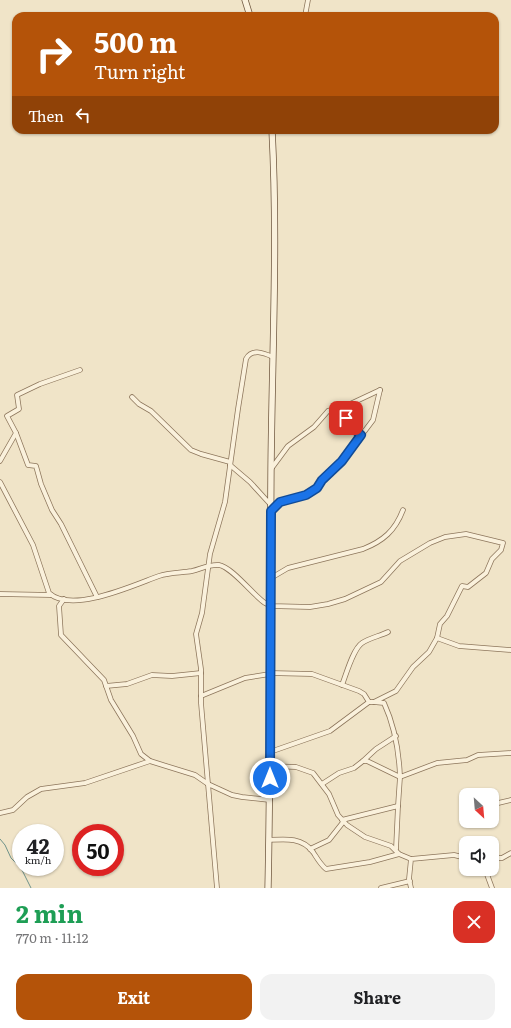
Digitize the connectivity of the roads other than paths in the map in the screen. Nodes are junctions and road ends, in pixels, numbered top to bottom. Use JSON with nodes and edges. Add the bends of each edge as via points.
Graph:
{"nodes":[{"id":1,"x":245,"y":0,"type":"edge"},
{"id":2,"x":308,"y":0,"type":"edge"},
{"id":3,"x":249,"y":12,"type":"edge"},
{"id":4,"x":306,"y":12,"type":"edge"},
{"id":5,"x":272,"y":134,"type":"edge"},
{"id":6,"x":273,"y":357,"type":"junction"},
{"id":7,"x":80,"y":370,"type":"dead end"},
{"id":8,"x":132,"y":397,"type":"dead end"},
{"id":9,"x":336,"y":407,"type":"junction"},
{"id":10,"x":16,"y":433,"type":"junction"},
{"id":11,"x":361,"y":435,"type":"junction"},
{"id":12,"x":0,"y":461,"type":"edge"},
{"id":13,"x":230,"y":463,"type":"junction"},
{"id":14,"x":271,"y":469,"type":"junction"},
{"id":15,"x":0,"y":482,"type":"edge"},
{"id":16,"x":271,"y":508,"type":"junction"},
{"id":17,"x":403,"y":510,"type":"dead end"},
{"id":18,"x":208,"y":566,"type":"junction"},
{"id":19,"x":271,"y":578,"type":"junction"},
{"id":20,"x":0,"y":594,"type":"edge"},
{"id":21,"x":51,"y":595,"type":"junction"},
{"id":22,"x":97,"y":597,"type":"junction"},
{"id":23,"x":64,"y":599,"type":"junction"},
{"id":24,"x":271,"y":606,"type":"junction"},
{"id":25,"x":388,"y":632,"type":"dead end"},
{"id":26,"x":437,"y":638,"type":"junction"},
{"id":27,"x":511,"y":650,"type":"edge"},
{"id":28,"x":201,"y":672,"type":"junction"},
{"id":29,"x":270,"y":674,"type":"junction"},
{"id":30,"x":342,"y":685,"type":"junction"},
{"id":31,"x":106,"y":686,"type":"junction"},
{"id":32,"x":201,"y":696,"type":"junction"},
{"id":33,"x":369,"y":702,"type":"junction"},
{"id":34,"x":374,"y":702,"type":"junction"},
{"id":35,"x":396,"y":736,"type":"junction"},
{"id":36,"x":270,"y":752,"type":"junction"},
{"id":37,"x":511,"y":753,"type":"edge"},
{"id":38,"x":150,"y":762,"type":"junction"},
{"id":39,"x":363,"y":762,"type":"junction"},
{"id":40,"x":270,"y":766,"type":"junction"},
{"id":41,"x":400,"y":777,"type":"junction"},
{"id":42,"x":208,"y":784,"type":"junction"},
{"id":43,"x":322,"y":784,"type":"junction"},
{"id":44,"x":270,"y":800,"type":"junction"},
{"id":45,"x":511,"y":800,"type":"edge"},
{"id":46,"x":499,"y":803,"type":"edge"},
{"id":47,"x":398,"y":806,"type":"junction"},
{"id":48,"x":0,"y":813,"type":"edge"},
{"id":49,"x":343,"y":820,"type":"junction"},
{"id":50,"x":269,"y":840,"type":"junction"},
{"id":51,"x":310,"y":848,"type":"junction"},
{"id":52,"x":396,"y":849,"type":"junction"},
{"id":53,"x":511,"y":853,"type":"edge"},
{"id":54,"x":399,"y":854,"type":"junction"},
{"id":55,"x":459,"y":856,"type":"edge"},
{"id":56,"x":499,"y":858,"type":"edge"},
{"id":57,"x":411,"y":859,"type":"junction"},
{"id":58,"x":488,"y":876,"type":"edge"},
{"id":59,"x":410,"y":881,"type":"junction"},
{"id":60,"x":217,"y":888,"type":"edge"},
{"id":61,"x":268,"y":888,"type":"edge"},
{"id":62,"x":381,"y":888,"type":"edge"},
{"id":63,"x":411,"y":888,"type":"edge"},
{"id":64,"x":492,"y":888,"type":"edge"}],
"edges":[{"from":1,"to":3,"type":"main road"},
{"from":2,"to":4,"type":"street"},
{"from":5,"to":6,"type":"main road"},
{"from":6,"to":13,"type":"street","via":[[260,352],[252,353],[246,359]]},
{"from":6,"to":14,"type":"main road"},
{"from":7,"to":10,"type":"street","via":[[17,395],[20,409],[7,416]]},
{"from":8,"to":13,"type":"street","via":[[151,411],[192,450]]},
{"from":9,"to":11,"type":"street"},
{"from":9,"to":11,"type":"street","via":[[348,405],[380,390],[373,420]]},
{"from":9,"to":14,"type":"street","via":[[324,414],[314,427],[288,446]]},
{"from":10,"to":12,"type":"street"},
{"from":10,"to":22,"type":"street","via":[[28,465],[36,466],[40,484],[52,510]]},
{"from":11,"to":16,"type":"street","via":[[317,488],[306,495],[280,502]]},
{"from":13,"to":16,"type":"street"},
{"from":13,"to":18,"type":"street","via":[[225,502]]},
{"from":14,"to":16,"type":"main road"},
{"from":15,"to":21,"type":"street","via":[[33,545]]},
{"from":16,"to":19,"type":"main road"},
{"from":17,"to":19,"type":"street","via":[[396,526],[374,545],[288,568]]},
{"from":18,"to":22,"type":"street","via":[[160,576]]},
{"from":18,"to":24,"type":"street","via":[[223,566]]},
{"from":18,"to":28,"type":"street","via":[[202,614],[196,634]]},
{"from":19,"to":24,"type":"main road"},
{"from":20,"to":21,"type":"street"},
{"from":21,"to":23,"type":"street"},
{"from":22,"to":23,"type":"street"},
{"from":23,"to":31,"type":"street","via":[[59,606],[61,635],[100,675]]},
{"from":24,"to":26,"type":"street","via":[[310,607],[345,599],[381,582],[400,561],[445,537],[466,534],[503,543],[486,573],[468,587],[462,586],[447,616],[440,624]]},
{"from":24,"to":29,"type":"main road"},
{"from":25,"to":30,"type":"street","via":[[358,646]]},
{"from":26,"to":27,"type":"street","via":[[459,646]]},
{"from":26,"to":34,"type":"street","via":[[429,652],[413,667],[396,691]]},
{"from":28,"to":31,"type":"street","via":[[172,676],[152,675],[127,684]]},
{"from":28,"to":32,"type":"street"},
{"from":29,"to":30,"type":"street","via":[[312,674]]},
{"from":29,"to":32,"type":"street","via":[[245,678]]},
{"from":29,"to":36,"type":"main road"},
{"from":30,"to":33,"type":"street","via":[[362,692]]},
{"from":31,"to":38,"type":"street","via":[[108,695],[141,754]]},
{"from":32,"to":42,"type":"street"},
{"from":33,"to":34,"type":"street"},
{"from":33,"to":36,"type":"street","via":[[330,731]]},
{"from":34,"to":35,"type":"street","via":[[384,702]]},
{"from":35,"to":39,"type":"street","via":[[376,749]]},
{"from":35,"to":41,"type":"street"},
{"from":36,"to":40,"type":"main road"},
{"from":37,"to":41,"type":"street","via":[[478,755],[467,760],[438,763]]},
{"from":38,"to":42,"type":"street","via":[[195,775]]},
{"from":38,"to":48,"type":"street","via":[[85,783],[41,789],[26,796],[13,810]]},
{"from":39,"to":41,"type":"street","via":[[371,763]]},
{"from":39,"to":43,"type":"street"},
{"from":40,"to":43,"type":"street","via":[[305,769],[313,773]]},
{"from":40,"to":44,"type":"main road"},
{"from":41,"to":47,"type":"street"},
{"from":42,"to":44,"type":"street","via":[[237,796]]},
{"from":42,"to":60,"type":"street"},
{"from":43,"to":49,"type":"street"},
{"from":44,"to":50,"type":"main road"},
{"from":45,"to":46,"type":"street"},
{"from":47,"to":49,"type":"street"},
{"from":47,"to":52,"type":"street"},
{"from":49,"to":51,"type":"street","via":[[328,840]]},
{"from":49,"to":52,"type":"street","via":[[365,837]]},
{"from":50,"to":51,"type":"street","via":[[298,840]]},
{"from":50,"to":61,"type":"main road"},
{"from":51,"to":54,"type":"street","via":[[326,869]]},
{"from":52,"to":54,"type":"street"},
{"from":53,"to":56,"type":"street"},
{"from":54,"to":57,"type":"street"},
{"from":55,"to":57,"type":"street"},
{"from":57,"to":59,"type":"street"},
{"from":58,"to":64,"type":"street"},
{"from":59,"to":62,"type":"street"},
{"from":59,"to":63,"type":"street"}]}
